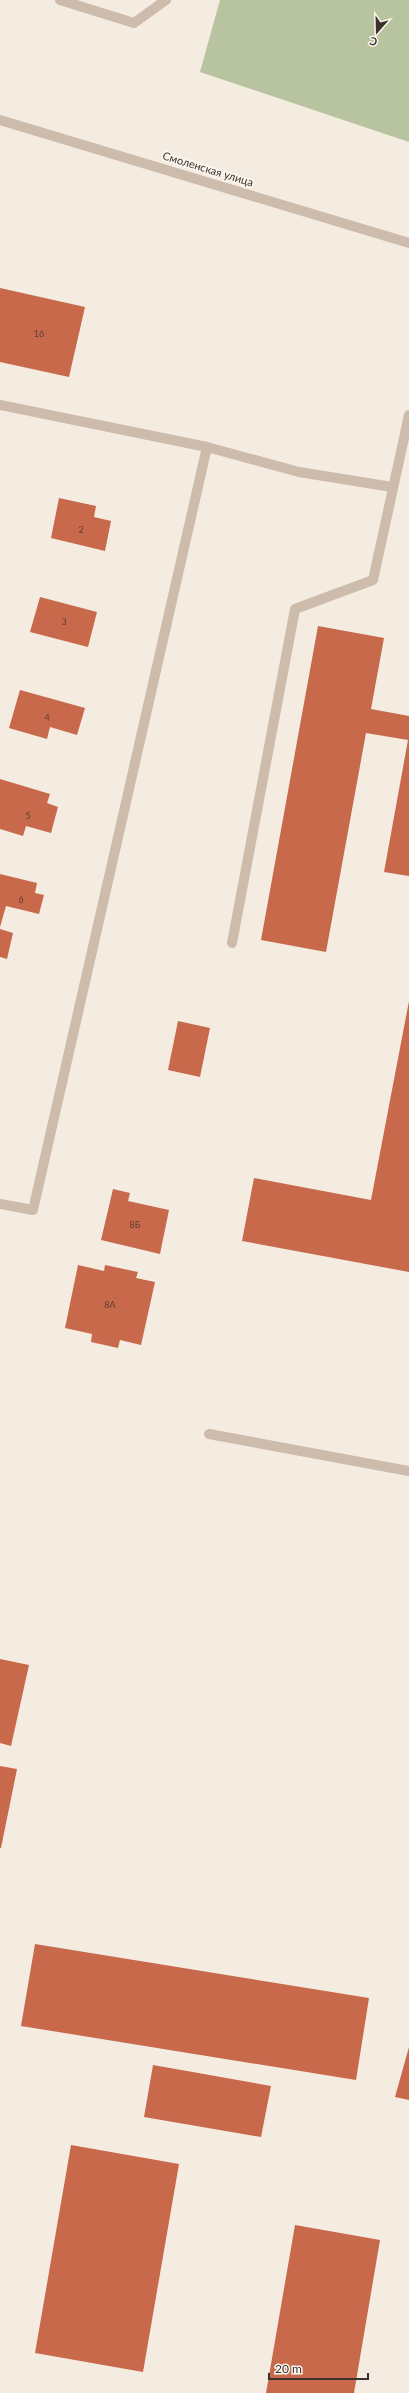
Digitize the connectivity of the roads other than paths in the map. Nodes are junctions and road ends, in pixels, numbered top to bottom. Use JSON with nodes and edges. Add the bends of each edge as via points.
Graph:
{"nodes":[{"id":1,"x":60,"y":0,"type":"edge"},
{"id":2,"x":166,"y":0,"type":"edge"},
{"id":3,"x":0,"y":120,"type":"edge"},
{"id":4,"x":409,"y":243,"type":"edge"},
{"id":5,"x":0,"y":405,"type":"edge"},
{"id":6,"x":409,"y":416,"type":"edge"},
{"id":7,"x":207,"y":447,"type":"junction"},
{"id":8,"x":392,"y":487,"type":"junction"},
{"id":9,"x":232,"y":943,"type":"dead end"},
{"id":10,"x":0,"y":1204,"type":"edge"},
{"id":11,"x":209,"y":1434,"type":"dead end"},
{"id":12,"x":409,"y":1471,"type":"edge"}],
"edges":[{"from":1,"to":2,"type":"street","via":[[134,22]]},
{"from":3,"to":4,"type":"street","name":"Смоленская улица"},
{"from":5,"to":7,"type":"street"},
{"from":6,"to":8,"type":"street"},
{"from":7,"to":8,"type":"street","via":[[299,472]]},
{"from":7,"to":10,"type":"street","via":[[33,1210]]},
{"from":8,"to":9,"type":"street","via":[[373,580],[295,609]]},
{"from":11,"to":12,"type":"street"}]}
